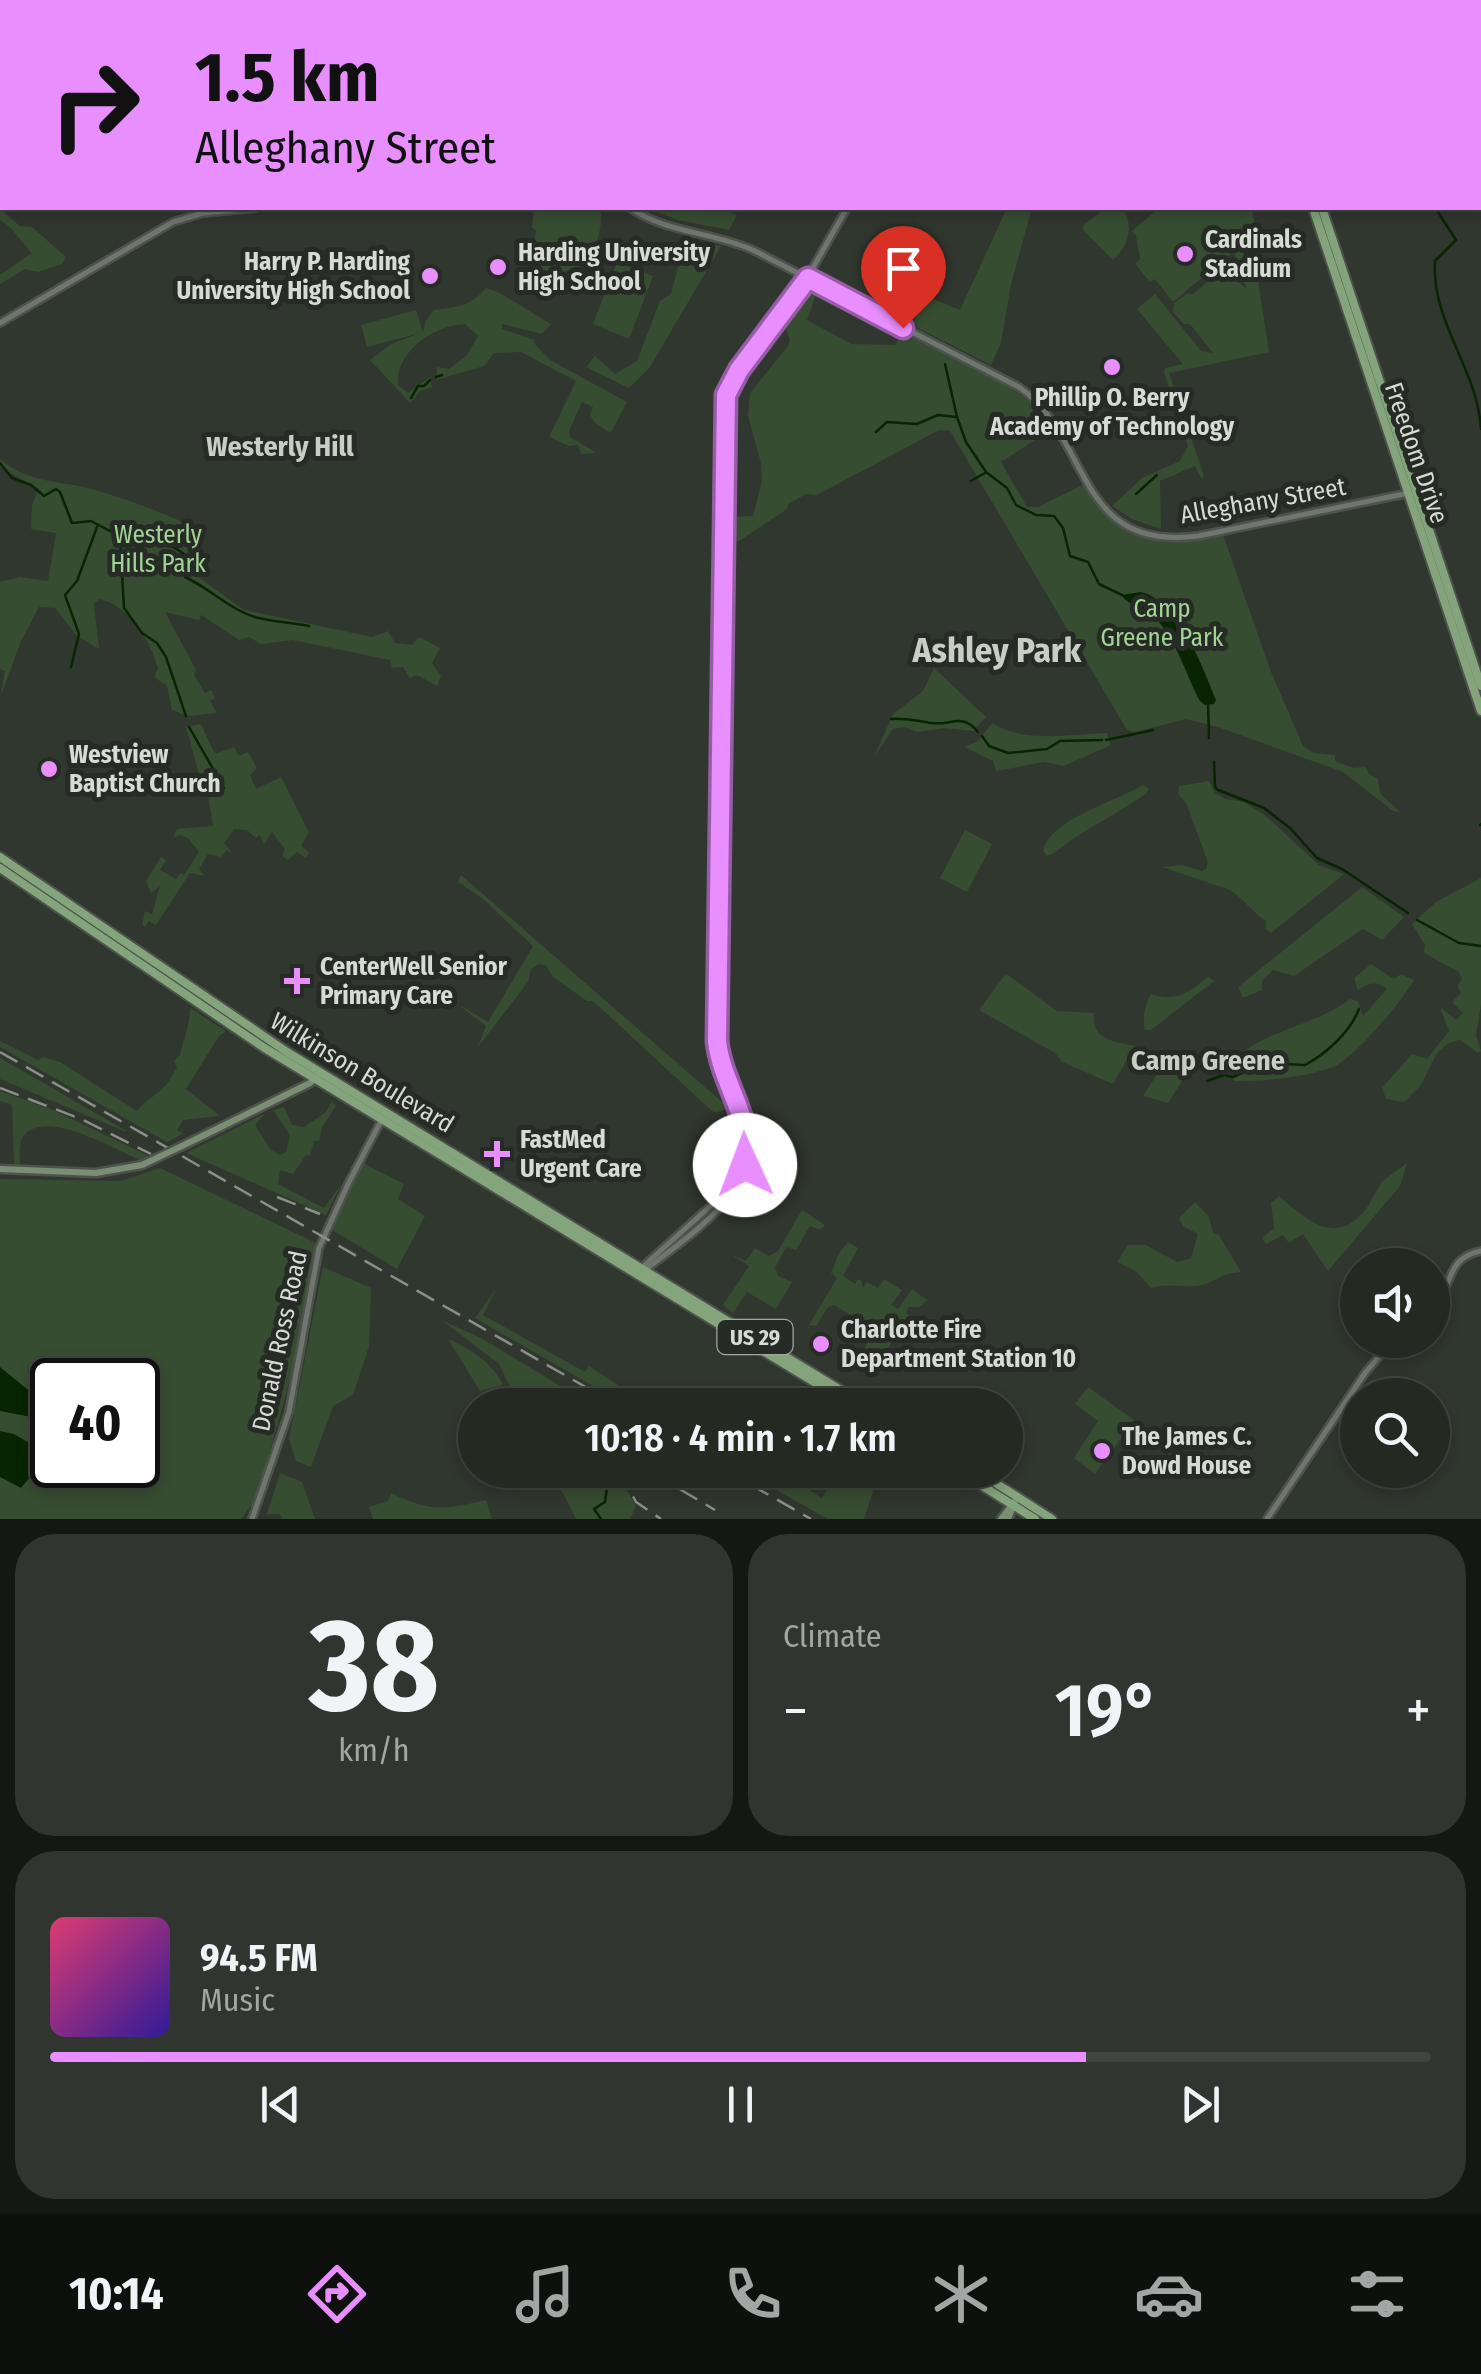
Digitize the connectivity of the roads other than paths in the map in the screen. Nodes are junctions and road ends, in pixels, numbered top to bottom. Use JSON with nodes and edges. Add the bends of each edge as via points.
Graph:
{"nodes":[{"id":1,"x":235,"y":210,"type":"edge"},
{"id":2,"x":634,"y":210,"type":"edge"},
{"id":3,"x":846,"y":210,"type":"edge"},
{"id":4,"x":1314,"y":210,"type":"edge"},
{"id":5,"x":1323,"y":210,"type":"edge"},
{"id":6,"x":808,"y":278,"type":"junction"},
{"id":7,"x":0,"y":323,"type":"edge"},
{"id":8,"x":1361,"y":338,"type":"junction"},
{"id":9,"x":1412,"y":493,"type":"junction"},
{"id":10,"x":1439,"y":586,"type":"junction"},
{"id":11,"x":1460,"y":625,"type":"junction"},
{"id":12,"x":1481,"y":686,"type":"edge"},
{"id":13,"x":1480,"y":706,"type":"edge"},
{"id":14,"x":0,"y":857,"type":"edge"},
{"id":15,"x":0,"y":868,"type":"edge"},
{"id":16,"x":318,"y":1076,"type":"junction"},
{"id":17,"x":740,"y":1110,"type":"junction"},
{"id":18,"x":382,"y":1120,"type":"junction"},
{"id":19,"x":424,"y":1134,"type":"junction"},
{"id":20,"x":447,"y":1160,"type":"junction"},
{"id":21,"x":0,"y":1169,"type":"edge"},
{"id":22,"x":706,"y":1173,"type":"dead end"},
{"id":23,"x":503,"y":1182,"type":"junction"},
{"id":24,"x":726,"y":1191,"type":"junction"},
{"id":25,"x":1481,"y":1251,"type":"edge"},
{"id":26,"x":664,"y":1255,"type":"junction"},
{"id":27,"x":641,"y":1271,"type":"junction"},
{"id":28,"x":1450,"y":1280,"type":"edge"},
{"id":29,"x":665,"y":1282,"type":"junction"},
{"id":30,"x":759,"y":1344,"type":"junction"},
{"id":31,"x":1378,"y":1358,"type":"edge"},
{"id":32,"x":826,"y":1388,"type":"edge"},
{"id":33,"x":838,"y":1388,"type":"edge"},
{"id":34,"x":991,"y":1488,"type":"edge"},
{"id":35,"x":998,"y":1488,"type":"edge"},
{"id":36,"x":1014,"y":1501,"type":"junction"},
{"id":37,"x":252,"y":1519,"type":"edge"},
{"id":38,"x":1004,"y":1519,"type":"edge"},
{"id":39,"x":1035,"y":1519,"type":"edge"},
{"id":40,"x":1052,"y":1519,"type":"edge"},
{"id":41,"x":1266,"y":1519,"type":"edge"}],
"edges":[{"from":1,"to":7,"type":"street","via":[[173,222]]},
{"from":2,"to":6,"type":"street","name":"Alleghany Street","via":[[665,226],[740,244]]},
{"from":3,"to":6,"type":"street"},
{"from":4,"to":8,"type":"main road","name":"Freedom Drive"},
{"from":5,"to":8,"type":"main road","name":"Freedom Drive"},
{"from":6,"to":9,"type":"street","name":"Alleghany Street","via":[[1028,394],[1053,421],[1093,495],[1116,518],[1144,532],[1198,536]]},
{"from":6,"to":17,"type":"street","via":[[739,370],[724,406],[717,1041]]},
{"from":8,"to":9,"type":"main road","name":"Freedom Drive"},
{"from":9,"to":10,"type":"main road","name":"Freedom Drive"},
{"from":9,"to":11,"type":"main road","name":"Freedom Drive"},
{"from":10,"to":11,"type":"main road"},
{"from":10,"to":13,"type":"main road","name":"Freedom Drive"},
{"from":11,"to":12,"type":"main road","name":"Freedom Drive"},
{"from":14,"to":16,"type":"main road","name":"Wilkinson Boulevard","number":"US 29"},
{"from":15,"to":16,"type":"main road","name":"Wilkinson Boulevard","number":"US 29"},
{"from":16,"to":18,"type":"main road","name":"Wilkinson Boulevard","number":"US 29"},
{"from":16,"to":19,"type":"main road","name":"Wilkinson Boulevard","number":"US 29"},
{"from":16,"to":21,"type":"main road","bridge":true,"via":[[142,1165],[96,1172]]},
{"from":17,"to":24,"type":"street","via":[[741,1158]]},
{"from":17,"to":26,"type":"street","via":[[748,1145],[736,1187],[720,1209]]},
{"from":18,"to":19,"type":"main road"},
{"from":18,"to":20,"type":"main road","name":"Wilkinson Boulevard","number":"US 29"},
{"from":18,"to":37,"type":"street","name":"Donald Ross Road","via":[[319,1248],[289,1412]]},
{"from":19,"to":23,"type":"main road","name":"Wilkinson Boulevard","number":"US 29"},
{"from":20,"to":23,"type":"main road"},
{"from":20,"to":27,"type":"main road","name":"Wilkinson Boulevard","number":"US 29"},
{"from":22,"to":24,"type":"street","via":[[723,1179]]},
{"from":23,"to":27,"type":"main road","name":"Wilkinson Boulevard","number":"US 29"},
{"from":24,"to":27,"type":"street"},
{"from":25,"to":28,"type":"street","via":[[1458,1261]]},
{"from":26,"to":27,"type":"street"},
{"from":26,"to":29,"type":"street","via":[[657,1269]]},
{"from":27,"to":29,"type":"main road","name":"Wilkinson Boulevard","number":"US 29"},
{"from":27,"to":30,"type":"main road","name":"Wilkinson Boulevard","number":"US 29"},
{"from":29,"to":30,"type":"main road","name":"Wilkinson Boulevard","number":"US 29"},
{"from":30,"to":32,"type":"main road","name":"Wilkinson Boulevard","number":"US 29"},
{"from":30,"to":33,"type":"main road","name":"Wilkinson Boulevard","number":"US 29"},
{"from":31,"to":41,"type":"street"},
{"from":34,"to":36,"type":"main road"},
{"from":35,"to":36,"type":"main road"},
{"from":36,"to":38,"type":"main road"},
{"from":36,"to":39,"type":"main road"},
{"from":36,"to":40,"type":"main road"}]}
